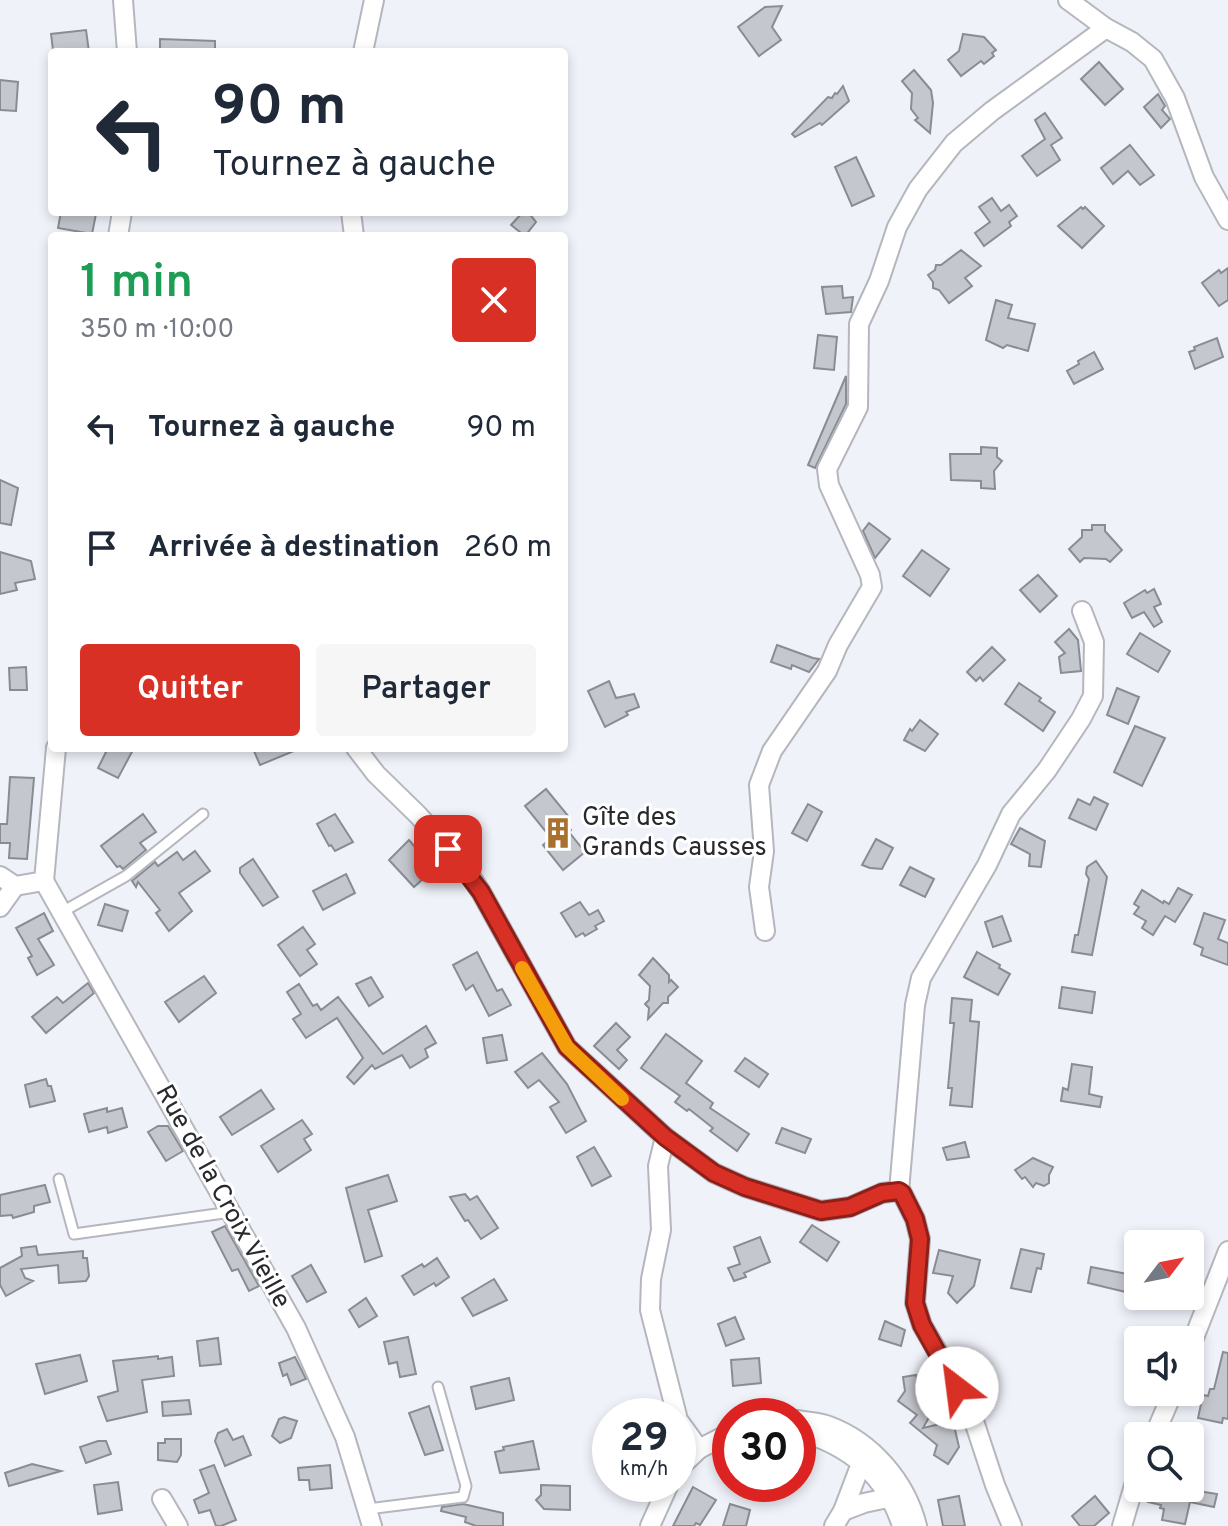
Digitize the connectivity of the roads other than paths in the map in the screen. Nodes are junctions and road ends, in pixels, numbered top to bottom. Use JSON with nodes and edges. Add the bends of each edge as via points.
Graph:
{"nodes":[{"id":1,"x":123,"y":0,"type":"edge"},
{"id":2,"x":374,"y":0,"type":"edge"},
{"id":3,"x":1068,"y":0,"type":"edge"},
{"id":4,"x":1106,"y":28,"type":"junction"},
{"id":5,"x":127,"y":48,"type":"edge"},
{"id":6,"x":364,"y":48,"type":"edge"},
{"id":7,"x":1228,"y":220,"type":"edge"},
{"id":8,"x":1082,"y":611,"type":"dead end"},
{"id":9,"x":56,"y":752,"type":"edge"},
{"id":10,"x":359,"y":752,"type":"edge"},
{"id":11,"x":203,"y":814,"type":"dead end"},
{"id":12,"x":7,"y":881,"type":"edge"},
{"id":13,"x":44,"y":881,"type":"junction"},
{"id":14,"x":0,"y":907,"type":"edge"},
{"id":15,"x":61,"y":913,"type":"junction"},
{"id":16,"x":765,"y":931,"type":"dead end"},
{"id":17,"x":665,"y":1137,"type":"junction"},
{"id":18,"x":59,"y":1179,"type":"dead end"},
{"id":19,"x":899,"y":1191,"type":"junction"},
{"id":20,"x":231,"y":1212,"type":"junction"},
{"id":21,"x":1228,"y":1251,"type":"edge"},
{"id":22,"x":1199,"y":1326,"type":"edge"},
{"id":23,"x":438,"y":1387,"type":"dead end"},
{"id":24,"x":672,"y":1398,"type":"edge"},
{"id":25,"x":816,"y":1423,"type":"edge"},
{"id":26,"x":816,"y":1437,"type":"edge"},
{"id":27,"x":712,"y":1441,"type":"edge"},
{"id":28,"x":696,"y":1445,"type":"edge"},
{"id":29,"x":699,"y":1449,"type":"junction"},
{"id":30,"x":696,"y":1452,"type":"edge"},
{"id":31,"x":862,"y":1461,"type":"junction"},
{"id":32,"x":892,"y":1497,"type":"junction"},
{"id":33,"x":162,"y":1499,"type":"dead end"},
{"id":34,"x":661,"y":1502,"type":"edge"},
{"id":35,"x":1129,"y":1502,"type":"edge"},
{"id":36,"x":370,"y":1518,"type":"edge"},
{"id":37,"x":838,"y":1518,"type":"edge"},
{"id":38,"x":178,"y":1526,"type":"edge"},
{"id":39,"x":650,"y":1526,"type":"edge"},
{"id":40,"x":902,"y":1526,"type":"edge"},
{"id":41,"x":917,"y":1526,"type":"edge"},
{"id":42,"x":1012,"y":1526,"type":"edge"},
{"id":43,"x":1122,"y":1526,"type":"edge"}],
"edges":[{"from":1,"to":5,"type":"street"},
{"from":2,"to":6,"type":"street"},
{"from":3,"to":4,"type":"street"},
{"from":4,"to":7,"type":"street","via":[[1153,59],[1165,77],[1204,177]]},
{"from":4,"to":16,"type":"street","via":[[954,143],[897,227],[859,324],[858,407],[827,469],[872,587],[827,671],[772,751],[759,785],[764,851],[759,887]]},
{"from":8,"to":19,"type":"street","via":[[1094,642],[1093,696],[1047,770],[1011,814],[921,978]]},
{"from":9,"to":13,"type":"street"},
{"from":10,"to":17,"type":"street","via":[[463,865],[567,1047]]},
{"from":11,"to":15,"type":"lane","via":[[126,876]]},
{"from":12,"to":13,"type":"street"},
{"from":12,"to":14,"type":"street"},
{"from":13,"to":15,"type":"street","name":"Rue de la Croix Vieille"},
{"from":15,"to":20,"type":"street","name":"Rue de la Croix Vieille"},
{"from":17,"to":19,"type":"street","via":[[714,1173],[821,1211]]},
{"from":17,"to":24,"type":"street","via":[[658,1166],[661,1230],[650,1310]]},
{"from":18,"to":20,"type":"lane","via":[[74,1234]]},
{"from":19,"to":42,"type":"street","via":[[920,1239],[915,1303],[922,1325],[969,1406]]},
{"from":20,"to":36,"type":"street","name":"Rue de la Croix Vieille","via":[[328,1395]]},
{"from":21,"to":22,"type":"street"},
{"from":23,"to":36,"type":"lane","via":[[466,1486],[463,1497]]},
{"from":25,"to":41,"type":"street","via":[[863,1445],[887,1466],[904,1490]]},
{"from":26,"to":31,"type":"street"},
{"from":27,"to":29,"type":"street"},
{"from":28,"to":29,"type":"street"},
{"from":29,"to":30,"type":"street"},
{"from":31,"to":32,"type":"street"},
{"from":31,"to":37,"type":"street"},
{"from":32,"to":37,"type":"street","via":[[864,1503]]},
{"from":32,"to":40,"type":"street"},
{"from":33,"to":38,"type":"street"},
{"from":34,"to":39,"type":"street"},
{"from":35,"to":43,"type":"street"}]}
